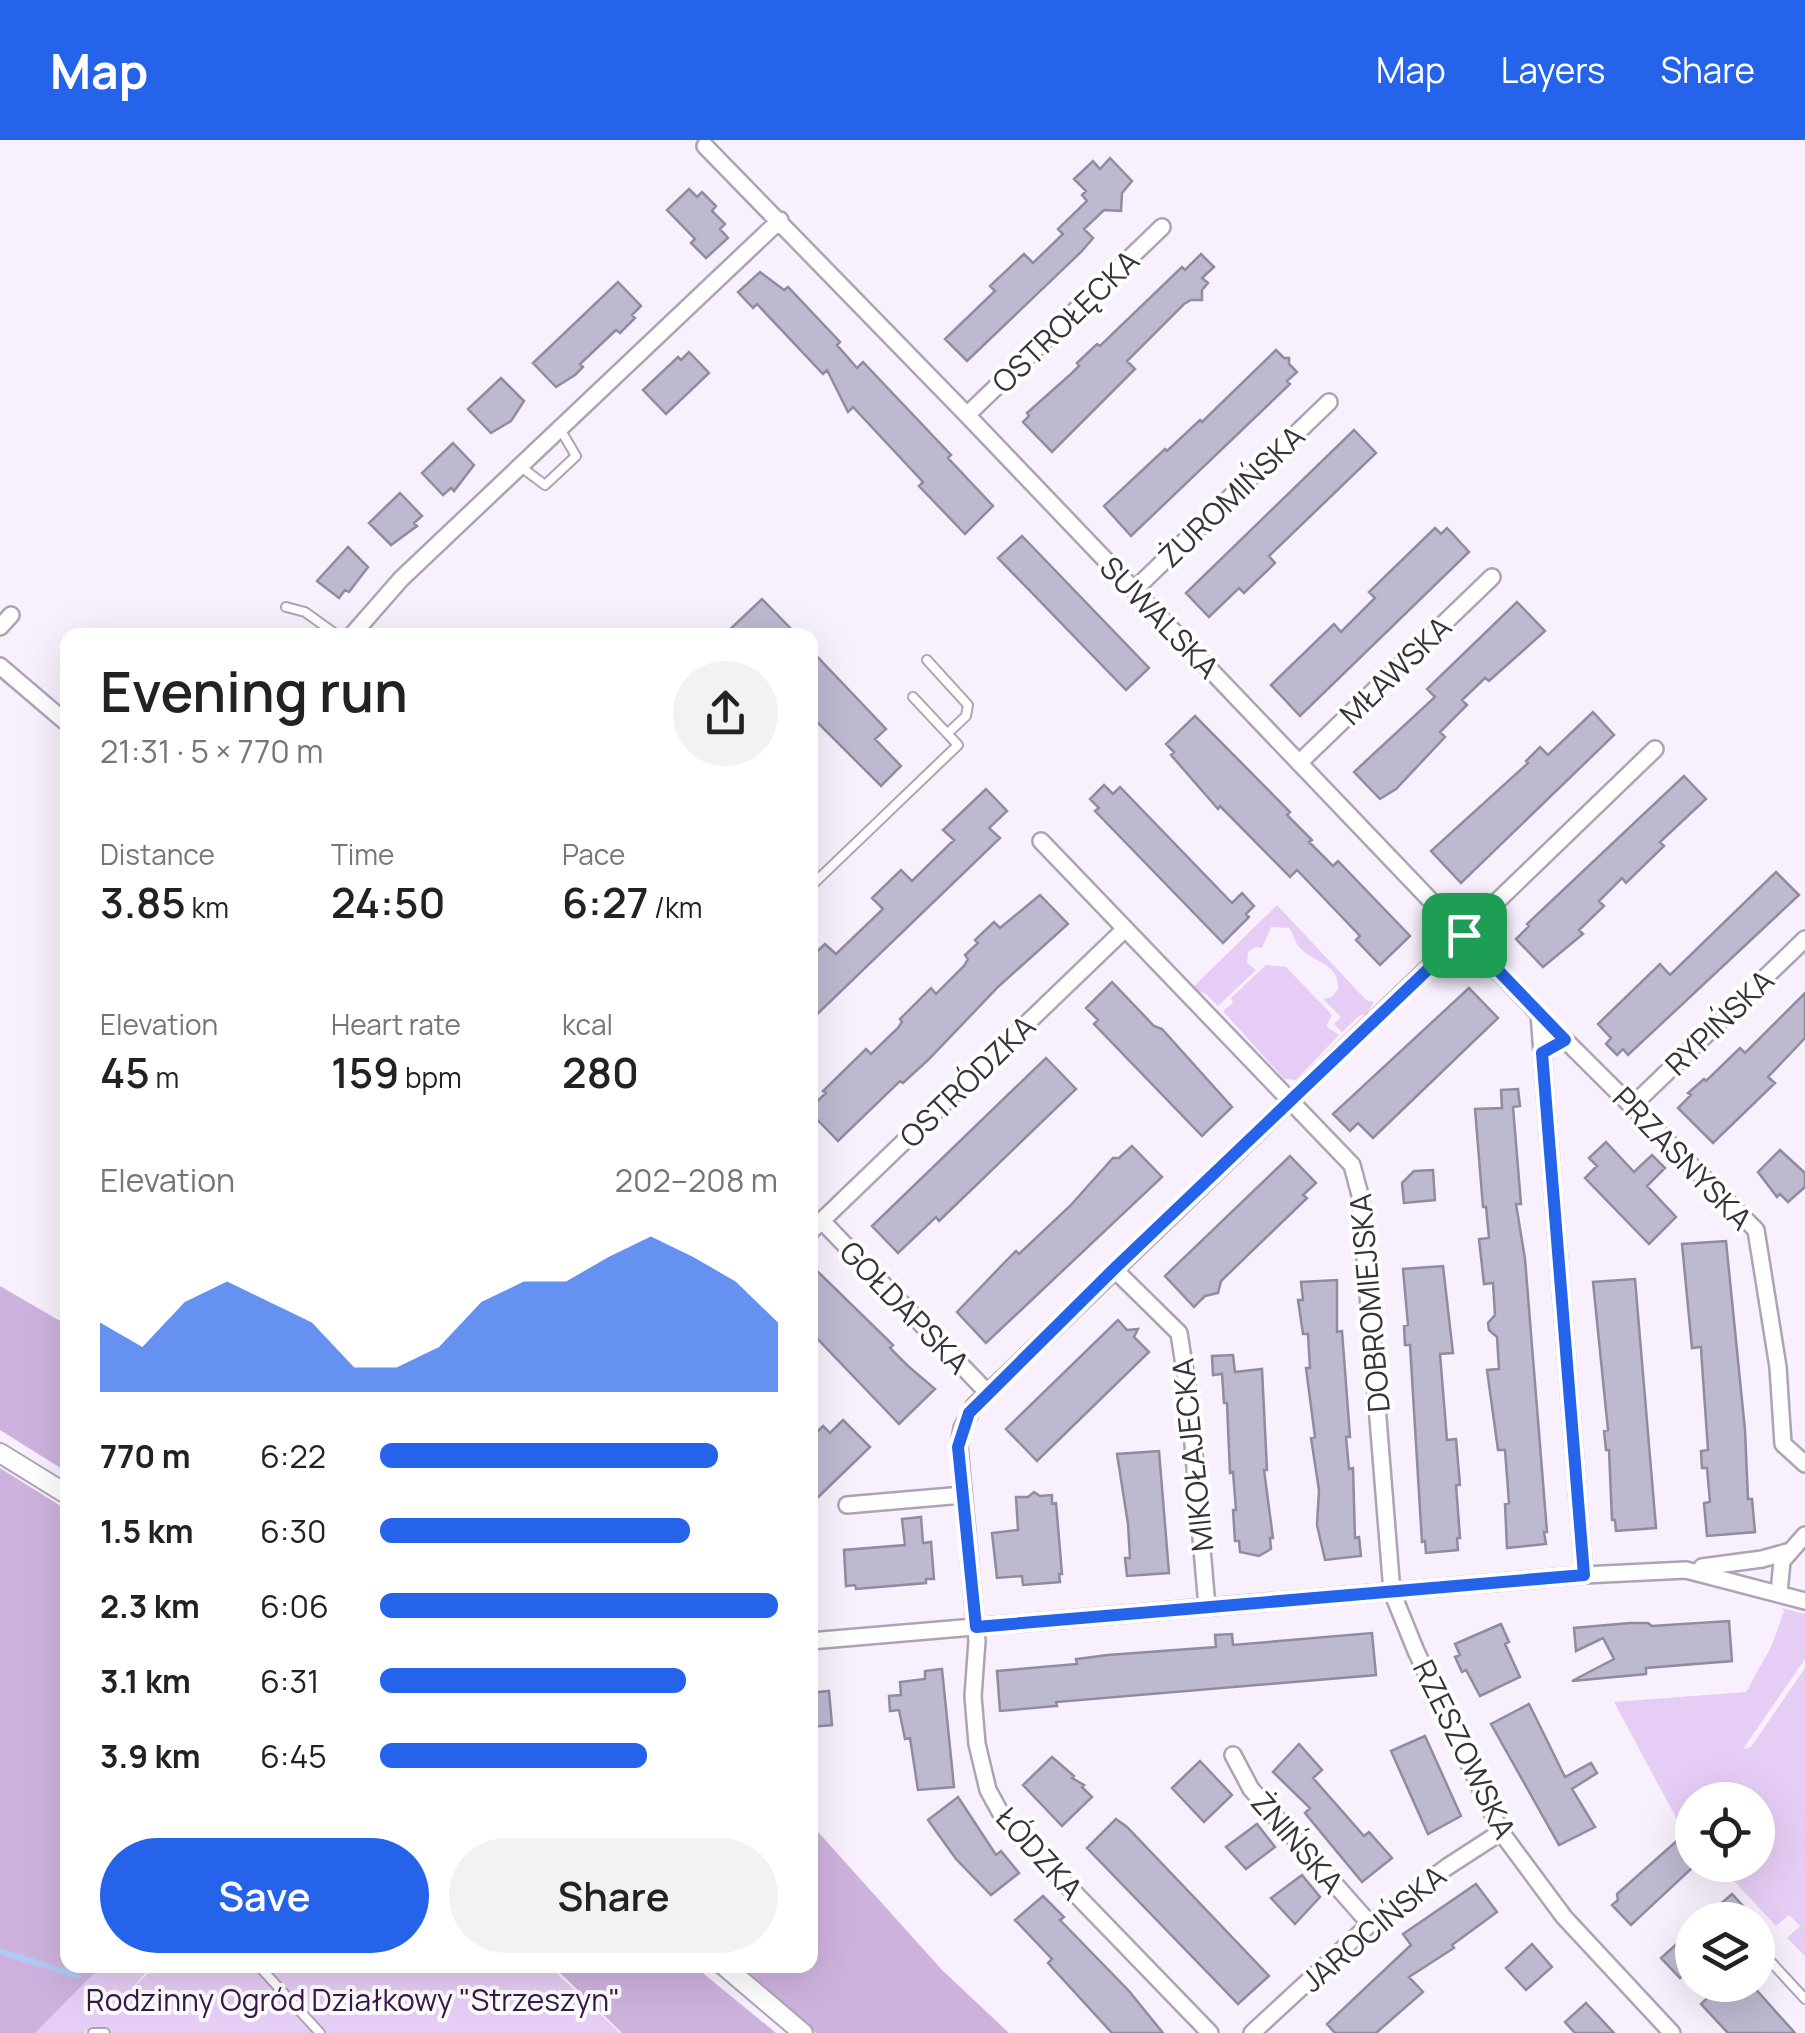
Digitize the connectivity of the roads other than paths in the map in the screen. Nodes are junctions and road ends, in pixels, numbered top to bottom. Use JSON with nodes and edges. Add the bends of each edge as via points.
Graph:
{"nodes":[{"id":1,"x":706,"y":146,"type":"dead end"},
{"id":2,"x":780,"y":220,"type":"junction"},
{"id":3,"x":1162,"y":227,"type":"dead end"},
{"id":4,"x":1329,"y":402,"type":"dead end"},
{"id":5,"x":967,"y":415,"type":"junction"},
{"id":6,"x":560,"y":429,"type":"junction"},
{"id":7,"x":520,"y":466,"type":"junction"},
{"id":8,"x":1492,"y":578,"type":"dead end"},
{"id":9,"x":1134,"y":590,"type":"junction"},
{"id":10,"x":286,"y":607,"type":"dead end"},
{"id":11,"x":328,"y":628,"type":"edge"},
{"id":12,"x":358,"y":628,"type":"edge"},
{"id":13,"x":927,"y":660,"type":"dead end"},
{"id":14,"x":0,"y":666,"type":"edge"},
{"id":15,"x":912,"y":697,"type":"dead end"},
{"id":16,"x":60,"y":717,"type":"edge"},
{"id":17,"x":948,"y":733,"type":"junction"},
{"id":18,"x":1655,"y":749,"type":"dead end"},
{"id":19,"x":1299,"y":762,"type":"junction"},
{"id":20,"x":1041,"y":841,"type":"dead end"},
{"id":21,"x":818,"y":879,"type":"edge"},
{"id":22,"x":1125,"y":929,"type":"junction"},
{"id":23,"x":1464,"y":935,"type":"junction"},
{"id":24,"x":1805,"y":939,"type":"edge"},
{"id":25,"x":1539,"y":1014,"type":"junction"},
{"id":26,"x":1565,"y":1040,"type":"junction"},
{"id":27,"x":1542,"y":1053,"type":"junction"},
{"id":28,"x":1290,"y":1102,"type":"junction"},
{"id":29,"x":1634,"y":1105,"type":"junction"},
{"id":30,"x":818,"y":1225,"type":"edge"},
{"id":31,"x":818,"y":1229,"type":"edge"},
{"id":32,"x":1114,"y":1269,"type":"junction"},
{"id":33,"x":988,"y":1393,"type":"junction"},
{"id":34,"x":0,"y":1452,"type":"edge"},
{"id":35,"x":1805,"y":1464,"type":"edge"},
{"id":36,"x":60,"y":1490,"type":"edge"},
{"id":37,"x":963,"y":1495,"type":"junction"},
{"id":38,"x":846,"y":1505,"type":"dead end"},
{"id":39,"x":1805,"y":1535,"type":"edge"},
{"id":40,"x":1787,"y":1552,"type":"junction"},
{"id":41,"x":1686,"y":1570,"type":"junction"},
{"id":42,"x":1584,"y":1575,"type":"junction"},
{"id":43,"x":1392,"y":1592,"type":"junction"},
{"id":44,"x":1779,"y":1593,"type":"junction"},
{"id":45,"x":1805,"y":1601,"type":"edge"},
{"id":46,"x":1207,"y":1607,"type":"junction"},
{"id":47,"x":976,"y":1627,"type":"junction"},
{"id":48,"x":818,"y":1640,"type":"edge"},
{"id":49,"x":1233,"y":1755,"type":"dead end"},
{"id":50,"x":1501,"y":1832,"type":"junction"},
{"id":51,"x":1370,"y":1924,"type":"junction"},
{"id":52,"x":1775,"y":1966,"type":"edge"},
{"id":53,"x":265,"y":1973,"type":"edge"},
{"id":54,"x":733,"y":1973,"type":"edge"},
{"id":55,"x":1805,"y":1999,"type":"edge"},
{"id":56,"x":93,"y":2033,"type":"edge"},
{"id":57,"x":104,"y":2033,"type":"edge"},
{"id":58,"x":320,"y":2033,"type":"edge"},
{"id":59,"x":804,"y":2033,"type":"edge"},
{"id":60,"x":1210,"y":2033,"type":"edge"},
{"id":61,"x":1252,"y":2033,"type":"edge"},
{"id":62,"x":1672,"y":2033,"type":"edge"}],
"edges":[{"from":1,"to":2,"type":"street","name":"SUWALSKA"},
{"from":2,"to":5,"type":"street","name":"SUWALSKA"},
{"from":2,"to":6,"type":"street"},
{"from":3,"to":5,"type":"street","name":"OSTROŁĘCKA"},
{"from":4,"to":9,"type":"street","name":"ŻUROMIŃSKA"},
{"from":5,"to":9,"type":"street","name":"SUWALSKA"},
{"from":6,"to":7,"type":"street"},
{"from":6,"to":7,"type":"lane","via":[[576,456],[545,486]]},
{"from":7,"to":12,"type":"street"},
{"from":8,"to":19,"type":"street","name":"MŁAWSKA"},
{"from":9,"to":19,"type":"street","name":"SUWALSKA"},
{"from":10,"to":11,"type":"lane"},
{"from":13,"to":17,"type":"lane","via":[[968,705]]},
{"from":14,"to":16,"type":"street"},
{"from":15,"to":17,"type":"lane"},
{"from":17,"to":21,"type":"lane","via":[[958,745]]},
{"from":18,"to":23,"type":"street","name":"ŁÓDZKA"},
{"from":19,"to":23,"type":"street","name":"SUWALSKA"},
{"from":20,"to":22,"type":"street","name":"DOBROMIEJSKA"},
{"from":22,"to":28,"type":"street","name":"DOBROMIEJSKA"},
{"from":22,"to":30,"type":"street","name":"OSTRÓDZKA"},
{"from":23,"to":25,"type":"street","name":"SUWALSKA"},
{"from":23,"to":28,"type":"street","name":"ŁÓDZKA"},
{"from":24,"to":29,"type":"street","name":"RYPIŃSKA"},
{"from":25,"to":26,"type":"street","name":"SUWALSKA"},
{"from":25,"to":27,"type":"street"},
{"from":26,"to":27,"type":"street"},
{"from":26,"to":29,"type":"street","name":"PRZASNYSKA"},
{"from":27,"to":42,"type":"street"},
{"from":28,"to":32,"type":"street","name":"ŁÓDZKA"},
{"from":28,"to":43,"type":"street","name":"DOBROMIEJSKA","via":[[1358,1179]]},
{"from":29,"to":35,"type":"street","name":"PRZASNYSKA","via":[[1756,1230],[1783,1444]]},
{"from":31,"to":33,"type":"street","name":"GOŁDAPSKA"},
{"from":32,"to":33,"type":"street","name":"ŁÓDZKA"},
{"from":32,"to":46,"type":"street","name":"MIKOŁAJECKA","via":[[1178,1334]]},
{"from":33,"to":37,"type":"street","name":"ŁÓDZKA","via":[[969,1413],[959,1438]]},
{"from":34,"to":36,"type":"street"},
{"from":37,"to":38,"type":"street"},
{"from":37,"to":47,"type":"street","name":"ŁÓDZKA"},
{"from":39,"to":40,"type":"street"},
{"from":40,"to":41,"type":"street"},
{"from":40,"to":44,"type":"street"},
{"from":41,"to":42,"type":"street"},
{"from":41,"to":44,"type":"street"},
{"from":42,"to":43,"type":"street"},
{"from":43,"to":46,"type":"street"},
{"from":43,"to":50,"type":"street","name":"RZESZOWSKA"},
{"from":44,"to":45,"type":"street"},
{"from":46,"to":47,"type":"street"},
{"from":47,"to":48,"type":"street"},
{"from":47,"to":60,"type":"street","name":"ŁÓDZKA","via":[[975,1732],[995,1807]]},
{"from":49,"to":51,"type":"street","name":"ŻNIŃSKA","via":[[1251,1789]]},
{"from":50,"to":51,"type":"street","name":"JAROCIŃSKA"},
{"from":50,"to":62,"type":"street","name":"RZESZOWSKA","via":[[1564,1917]]},
{"from":51,"to":61,"type":"street","name":"JAROCIŃSKA"},
{"from":52,"to":55,"type":"lane"},
{"from":53,"to":58,"type":"lane"},
{"from":54,"to":59,"type":"street"},
{"from":56,"to":57,"type":"lane"}]}
